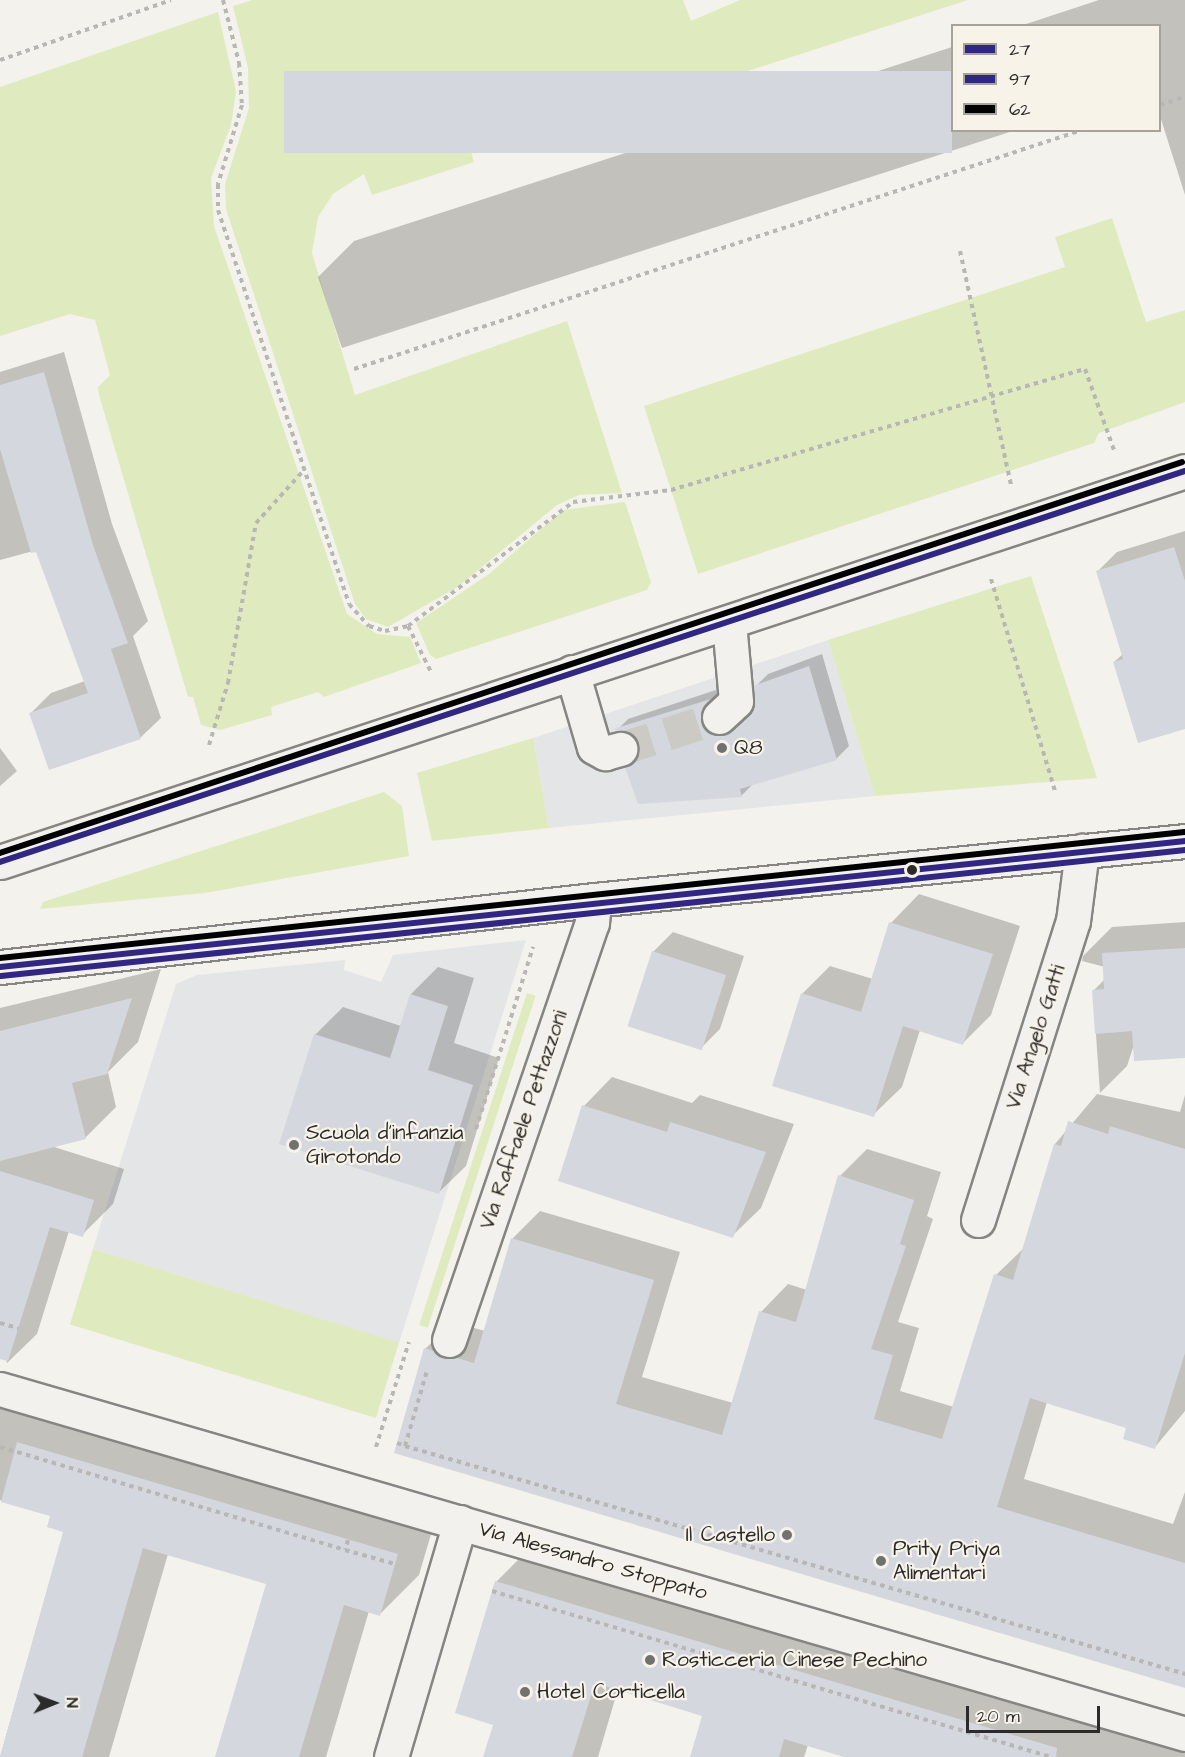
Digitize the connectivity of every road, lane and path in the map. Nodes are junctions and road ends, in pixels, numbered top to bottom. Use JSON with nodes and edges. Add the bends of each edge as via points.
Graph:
{"nodes":[{"id":1,"x":171,"y":0,"type":"edge"},
{"id":2,"x":223,"y":0,"type":"edge"},
{"id":3,"x":0,"y":60,"type":"edge"},
{"id":4,"x":1185,"y":97,"type":"edge"},
{"id":5,"x":1161,"y":105,"type":"edge"},
{"id":6,"x":1076,"y":132,"type":"edge"},
{"id":7,"x":960,"y":251,"type":"dead end"},
{"id":8,"x":354,"y":369,"type":"dead end"},
{"id":9,"x":992,"y":397,"type":"junction"},
{"id":10,"x":1114,"y":450,"type":"dead end"},
{"id":11,"x":303,"y":470,"type":"junction"},
{"id":12,"x":1185,"y":471,"type":"edge"},
{"id":13,"x":1011,"y":484,"type":"dead end"},
{"id":14,"x":991,"y":579,"type":"dead end"},
{"id":15,"x":729,"y":622,"type":"junction"},
{"id":16,"x":408,"y":626,"type":"junction"},
{"id":17,"x":431,"y":672,"type":"dead end"},
{"id":18,"x":572,"y":672,"type":"junction"},
{"id":19,"x":719,"y":717,"type":"tunnel mouth"},
{"id":20,"x":209,"y":745,"type":"dead end"},
{"id":21,"x":620,"y":749,"type":"tunnel mouth"},
{"id":22,"x":1055,"y":791,"type":"dead end"},
{"id":23,"x":1185,"y":842,"type":"edge"},
{"id":24,"x":1082,"y":851,"type":"junction"},
{"id":25,"x":0,"y":862,"type":"edge"},
{"id":26,"x":594,"y":900,"type":"junction"},
{"id":27,"x":0,"y":968,"type":"edge"},
{"id":28,"x":978,"y":1220,"type":"dead end"},
{"id":29,"x":0,"y":1323,"type":"edge"},
{"id":30,"x":18,"y":1328,"type":"dead end"},
{"id":31,"x":439,"y":1351,"type":"joint"},
{"id":32,"x":0,"y":1389,"type":"edge"},
{"id":33,"x":397,"y":1443,"type":"dead end"},
{"id":34,"x":405,"y":1446,"type":"junction"},
{"id":35,"x":0,"y":1447,"type":"edge"},
{"id":36,"x":460,"y":1522,"type":"junction"},
{"id":37,"x":348,"y":1540,"type":"dead end"},
{"id":38,"x":345,"y":1550,"type":"junction"},
{"id":39,"x":395,"y":1564,"type":"dead end"},
{"id":40,"x":492,"y":1591,"type":"dead end"},
{"id":41,"x":1185,"y":1674,"type":"edge"},
{"id":42,"x":1185,"y":1734,"type":"edge"},
{"id":43,"x":391,"y":1757,"type":"edge"},
{"id":44,"x":1051,"y":1757,"type":"edge"}],
"edges":[{"from":1,"to":3,"type":"path"},
{"from":2,"to":11,"type":"path","via":[[242,96],[238,125],[218,184],[218,210]]},
{"from":4,"to":5,"type":"path"},
{"from":6,"to":8,"type":"path"},
{"from":7,"to":9,"type":"path"},
{"from":9,"to":10,"type":"path","via":[[1085,369]]},
{"from":9,"to":13,"type":"path"},
{"from":9,"to":16,"type":"path","via":[[671,490],[564,505],[503,558]]},
{"from":11,"to":16,"type":"path","via":[[353,612],[377,630]]},
{"from":11,"to":20,"type":"path","via":[[256,523],[228,683]]},
{"from":12,"to":15,"type":"street"},
{"from":14,"to":22,"type":"path"},
{"from":15,"to":18,"type":"street"},
{"from":15,"to":19,"type":"street","via":[[736,701]]},
{"from":16,"to":17,"type":"path"},
{"from":18,"to":21,"type":"street","via":[[594,747],[605,753]]},
{"from":18,"to":25,"type":"street"},
{"from":23,"to":24,"type":"street"},
{"from":24,"to":26,"type":"street"},
{"from":24,"to":28,"type":"street","name":"Via Angelo Gatti","via":[[1073,921]]},
{"from":26,"to":27,"type":"street"},
{"from":26,"to":31,"type":"street","name":"Via Raffaele Pettazzoni","via":[[592,923]]},
{"from":29,"to":30,"type":"path"},
{"from":31,"to":34,"type":"path"},
{"from":32,"to":36,"type":"street","name":"Via Alessandro Stoppato"},
{"from":33,"to":34,"type":"path"},
{"from":34,"to":41,"type":"path"},
{"from":35,"to":38,"type":"path"},
{"from":36,"to":42,"type":"street","name":"Via Alessandro Stoppato"},
{"from":36,"to":43,"type":"street"},
{"from":37,"to":38,"type":"path"},
{"from":38,"to":39,"type":"path"},
{"from":40,"to":44,"type":"path"}]}
